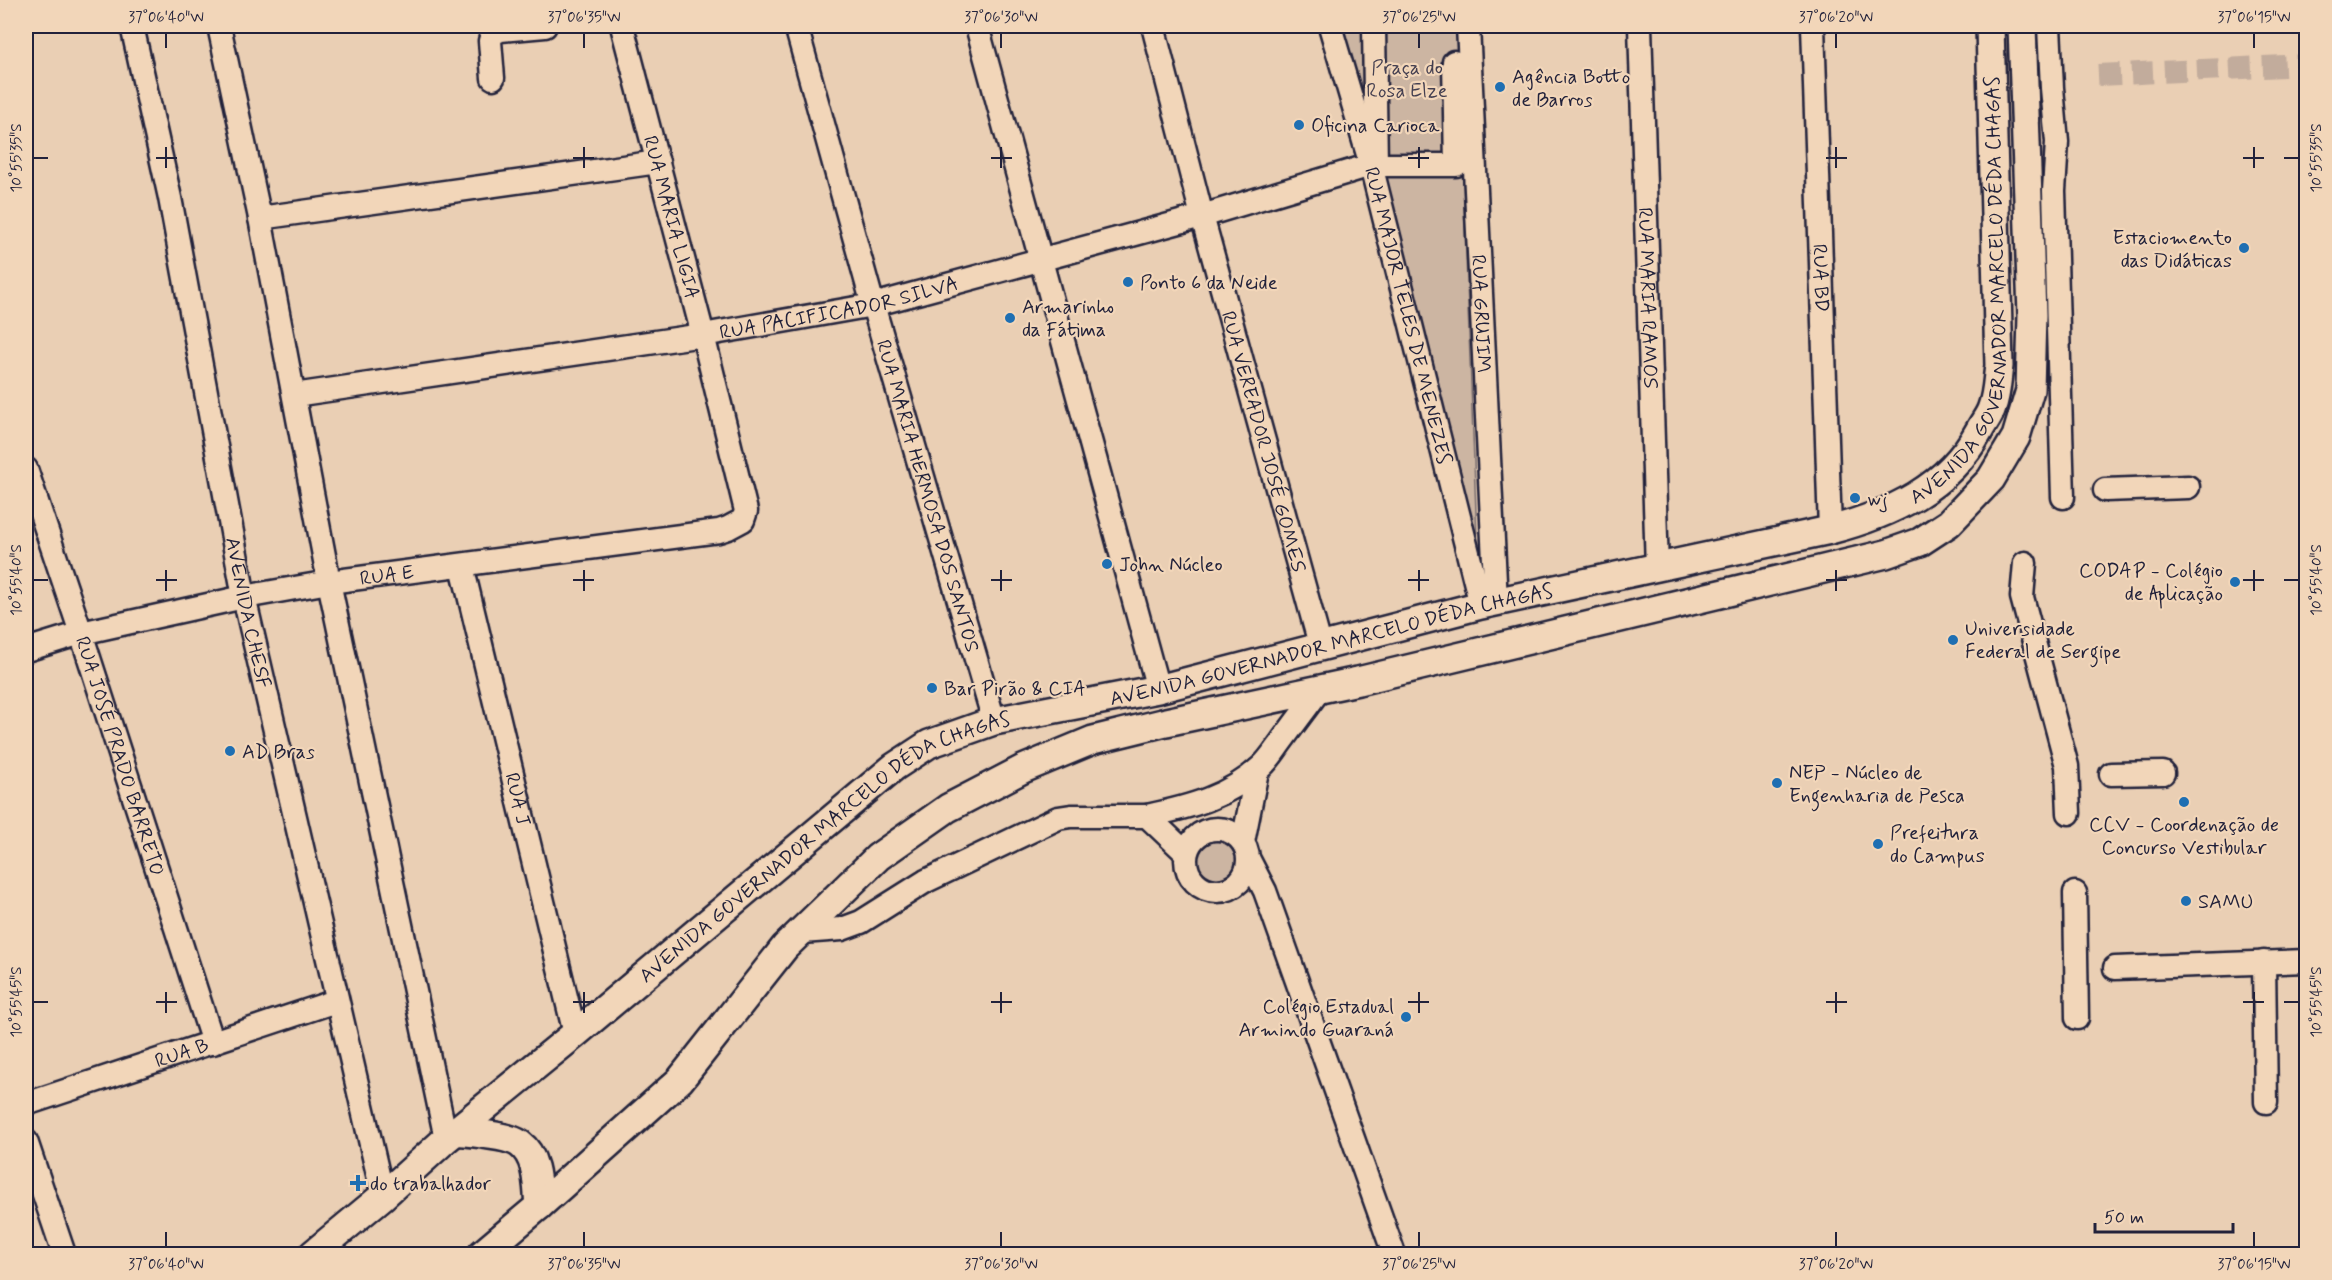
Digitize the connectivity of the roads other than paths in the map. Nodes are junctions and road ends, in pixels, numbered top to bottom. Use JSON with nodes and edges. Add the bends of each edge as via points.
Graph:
{"nodes":[{"id":1,"x":132,"y":26,"type":"edge"},
{"id":2,"x":219,"y":26,"type":"edge"},
{"id":3,"x":545,"y":26,"type":"edge"},
{"id":4,"x":622,"y":26,"type":"edge"},
{"id":5,"x":796,"y":26,"type":"edge"},
{"id":6,"x":977,"y":26,"type":"edge"},
{"id":7,"x":1153,"y":26,"type":"edge"},
{"id":8,"x":1330,"y":26,"type":"edge"},
{"id":9,"x":1374,"y":26,"type":"edge"},
{"id":10,"x":1454,"y":26,"type":"edge"},
{"id":11,"x":1468,"y":26,"type":"edge"},
{"id":12,"x":1640,"y":26,"type":"edge"},
{"id":13,"x":1814,"y":26,"type":"edge"},
{"id":14,"x":1990,"y":26,"type":"edge"},
{"id":15,"x":2022,"y":26,"type":"edge"},
{"id":16,"x":2049,"y":26,"type":"edge"},
{"id":17,"x":494,"y":78,"type":"dead end"},
{"id":18,"x":658,"y":162,"type":"junction"},
{"id":19,"x":1371,"y":165,"type":"junction"},
{"id":20,"x":1202,"y":216,"type":"junction"},
{"id":21,"x":260,"y":218,"type":"junction"},
{"id":22,"x":1040,"y":261,"type":"junction"},
{"id":23,"x":873,"y":305,"type":"junction"},
{"id":24,"x":703,"y":335,"type":"junction"},
{"id":25,"x":294,"y":395,"type":"junction"},
{"id":26,"x":26,"y":470,"type":"edge"},
{"id":27,"x":2188,"y":487,"type":"dead end"},
{"id":28,"x":2105,"y":490,"type":"dead end"},
{"id":29,"x":2063,"y":497,"type":"dead end"},
{"id":30,"x":746,"y":514,"type":"joint"},
{"id":31,"x":1830,"y":530,"type":"junction"},
{"id":32,"x":2025,"y":562,"type":"dead end"},
{"id":33,"x":462,"y":566,"type":"junction"},
{"id":34,"x":1657,"y":569,"type":"junction"},
{"id":35,"x":329,"y":582,"type":"junction"},
{"id":36,"x":244,"y":597,"type":"junction"},
{"id":37,"x":1489,"y":604,"type":"junction"},
{"id":38,"x":81,"y":633,"type":"junction"},
{"id":39,"x":1321,"y":648,"type":"junction"},
{"id":40,"x":26,"y":650,"type":"edge"},
{"id":41,"x":1158,"y":689,"type":"junction"},
{"id":42,"x":1320,"y":689,"type":"junction"},
{"id":43,"x":994,"y":721,"type":"junction"},
{"id":44,"x":1257,"y":771,"type":"junction"},
{"id":45,"x":2163,"y":773,"type":"dead end"},
{"id":46,"x":2111,"y":774,"type":"dead end"},
{"id":47,"x":2069,"y":813,"type":"dead end"},
{"id":48,"x":1147,"y":816,"type":"junction"},
{"id":49,"x":1246,"y":851,"type":"junction"},
{"id":50,"x":1186,"y":853,"type":"junction"},
{"id":51,"x":2075,"y":893,"type":"dead end"},
{"id":52,"x":802,"y":932,"type":"junction"},
{"id":53,"x":2307,"y":961,"type":"edge"},
{"id":54,"x":2264,"y":962,"type":"junction"},
{"id":55,"x":2115,"y":968,"type":"dead end"},
{"id":56,"x":336,"y":1001,"type":"junction"},
{"id":57,"x":2077,"y":1018,"type":"dead end"},
{"id":58,"x":575,"y":1034,"type":"junction"},
{"id":59,"x":213,"y":1043,"type":"junction"},
{"id":60,"x":2266,"y":1102,"type":"dead end"},
{"id":61,"x":26,"y":1104,"type":"edge"},
{"id":62,"x":451,"y":1135,"type":"junction"},
{"id":63,"x":26,"y":1141,"type":"edge"},
{"id":64,"x":383,"y":1196,"type":"junction"},
{"id":65,"x":539,"y":1206,"type":"junction"},
{"id":66,"x":358,"y":1218,"type":"junction"},
{"id":67,"x":64,"y":1254,"type":"edge"},
{"id":68,"x":313,"y":1254,"type":"edge"},
{"id":69,"x":338,"y":1254,"type":"edge"},
{"id":70,"x":482,"y":1254,"type":"edge"},
{"id":71,"x":1394,"y":1254,"type":"edge"}],
"edges":[{"from":1,"to":36,"type":"street","name":"AVENIDA CHESF","via":[[170,198]]},
{"from":2,"to":21,"type":"street"},
{"from":3,"to":17,"type":"street","via":[[492,34]]},
{"from":4,"to":18,"type":"street","name":"RUA MARIA LIGIA"},
{"from":5,"to":23,"type":"street","name":"RUA MARIA HERMOSA DOS SANTOS"},
{"from":6,"to":22,"type":"street"},
{"from":7,"to":20,"type":"street","name":"RUA VEREADOR JOSÉ GOMES"},
{"from":8,"to":19,"type":"street","name":"RUA MAJOR TELES DE MENEZES"},
{"from":9,"to":10,"type":"street","via":[[1376,165],[1456,165]]},
{"from":11,"to":37,"type":"street","name":"RUA GRUJIM"},
{"from":12,"to":34,"type":"street","name":"RUA MARIA RAMOS"},
{"from":13,"to":31,"type":"street","name":"RUA BD"},
{"from":14,"to":31,"type":"main road","name":"AVENIDA GOVERNADOR MARCELO DÉDA CHAGAS","via":[[2000,338],[1992,407],[1973,442],[1934,485],[1908,502]]},
{"from":15,"to":42,"type":"main road","name":"AVENIDA GOVERNADOR MARCELO DÉDA CHAGAS","via":[[2032,315],[2030,390],[2016,437],[1991,479],[1949,523],[1920,542],[1886,554]]},
{"from":16,"to":29,"type":"street","via":[[2057,142],[2054,191]]},
{"from":18,"to":21,"type":"street"},
{"from":18,"to":24,"type":"street","name":"RUA MARIA LIGIA"},
{"from":19,"to":20,"type":"street","name":"RUA PACIFICADOR SILVA"},
{"from":19,"to":37,"type":"street","name":"RUA MAJOR TELES DE MENEZES"},
{"from":20,"to":22,"type":"street","name":"RUA PACIFICADOR SILVA"},
{"from":20,"to":39,"type":"street","name":"RUA VEREADOR JOSÉ GOMES"},
{"from":21,"to":25,"type":"street"},
{"from":22,"to":23,"type":"street","name":"RUA PACIFICADOR SILVA"},
{"from":22,"to":41,"type":"street"},
{"from":23,"to":24,"type":"street","name":"RUA PACIFICADOR SILVA"},
{"from":23,"to":43,"type":"street","name":"RUA MARIA HERMOSA DOS SANTOS"},
{"from":24,"to":25,"type":"street","name":"RUA PACIFICADOR SILVA"},
{"from":24,"to":30,"type":"street","name":"RUA MARIA LIGIA"},
{"from":25,"to":35,"type":"street"},
{"from":26,"to":38,"type":"street","name":"RUA JOSÉ PRADO BARRETO"},
{"from":27,"to":28,"type":"street"},
{"from":30,"to":33,"type":"street","name":"RUA E","via":[[738,524],[719,531]]},
{"from":31,"to":34,"type":"main road","name":"AVENIDA GOVERNADOR MARCELO DÉDA CHAGAS"},
{"from":32,"to":47,"type":"street","via":[[2022,597],[2067,766]]},
{"from":33,"to":35,"type":"street","name":"RUA E"},
{"from":33,"to":58,"type":"street","name":"RUA J"},
{"from":34,"to":37,"type":"main road","name":"AVENIDA GOVERNADOR MARCELO DÉDA CHAGAS"},
{"from":35,"to":36,"type":"street","name":"RUA E"},
{"from":35,"to":62,"type":"street"},
{"from":36,"to":38,"type":"street","name":"RUA E"},
{"from":36,"to":56,"type":"street","name":"AVENIDA CHESF"},
{"from":37,"to":39,"type":"main road","name":"AVENIDA GOVERNADOR MARCELO DÉDA CHAGAS"},
{"from":38,"to":40,"type":"street","name":"RUA E"},
{"from":38,"to":59,"type":"street","name":"RUA JOSÉ PRADO BARRETO"},
{"from":39,"to":41,"type":"main road","name":"AVENIDA GOVERNADOR MARCELO DÉDA CHAGAS"},
{"from":41,"to":43,"type":"main road","name":"AVENIDA GOVERNADOR MARCELO DÉDA CHAGAS"},
{"from":42,"to":44,"type":"street"},
{"from":42,"to":52,"type":"main road","name":"AVENIDA GOVERNADOR MARCELO DÉDA CHAGAS","via":[[1093,740],[1023,769],[948,808],[878,857]]},
{"from":43,"to":58,"type":"main road","name":"AVENIDA GOVERNADOR MARCELO DÉDA CHAGAS","via":[[912,753]]},
{"from":44,"to":48,"type":"street","via":[[1209,800]]},
{"from":44,"to":49,"type":"street"},
{"from":45,"to":46,"type":"street"},
{"from":48,"to":50,"type":"street"},
{"from":48,"to":52,"type":"street","via":[[1058,818],[926,881],[861,922],[842,929]]},
{"from":49,"to":50,"type":"street","via":[[1227,830],[1218,828],[1198,835]]},
{"from":49,"to":50,"type":"street","via":[[1243,879],[1236,886],[1215,892],[1195,883],[1186,864]]},
{"from":49,"to":71,"type":"street","via":[[1265,891]]},
{"from":51,"to":57,"type":"street"},
{"from":52,"to":65,"type":"main road","name":"AVENIDA GOVERNADOR MARCELO DÉDA CHAGAS","via":[[785,947],[680,1080]]},
{"from":53,"to":54,"type":"street"},
{"from":54,"to":55,"type":"street"},
{"from":54,"to":60,"type":"street"},
{"from":56,"to":59,"type":"street","name":"RUA B"},
{"from":56,"to":64,"type":"street","name":"AVENIDA CHESF"},
{"from":58,"to":62,"type":"main road","name":"AVENIDA GOVERNADOR MARCELO DÉDA CHAGAS"},
{"from":59,"to":61,"type":"street","name":"RUA B"},
{"from":62,"to":64,"type":"main road","name":"AVENIDA GOVERNADOR MARCELO DÉDA CHAGAS"},
{"from":62,"to":65,"type":"main road","via":[[507,1139],[520,1144],[536,1172]]},
{"from":63,"to":67,"type":"street"},
{"from":64,"to":66,"type":"main road","name":"AVENIDA GOVERNADOR MARCELO DÉDA CHAGAS"},
{"from":65,"to":70,"type":"main road","name":"AVENIDA GOVERNADOR MARCELO DÉDA CHAGAS"},
{"from":66,"to":68,"type":"main road","name":"AVENIDA GOVERNADOR MARCELO DÉDA CHAGAS"},
{"from":66,"to":69,"type":"main road"}]}
